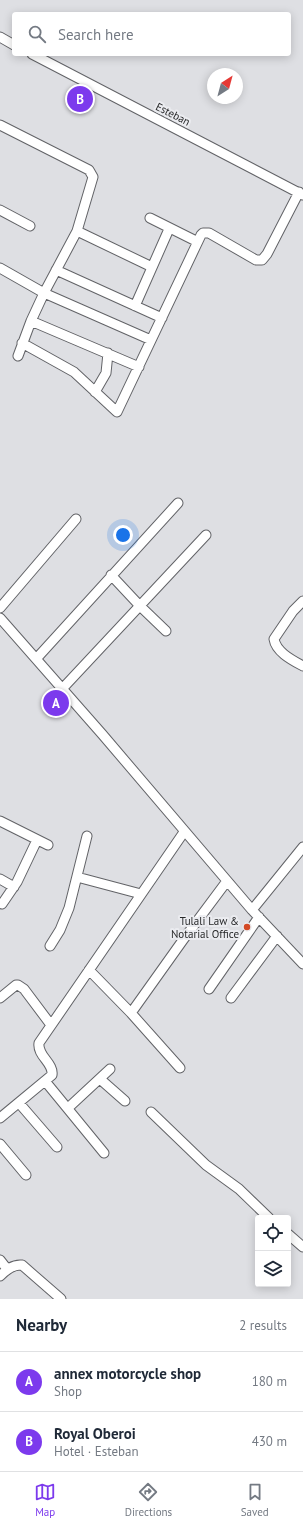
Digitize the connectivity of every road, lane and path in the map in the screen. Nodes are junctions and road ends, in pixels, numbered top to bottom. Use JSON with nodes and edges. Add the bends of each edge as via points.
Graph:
{"nodes":[{"id":1,"x":0,"y":37,"type":"edge"},
{"id":2,"x":12,"y":43,"type":"edge"},
{"id":3,"x":36,"y":56,"type":"edge"},
{"id":4,"x":0,"y":125,"type":"edge"},
{"id":5,"x":301,"y":194,"type":"edge"},
{"id":6,"x":0,"y":210,"type":"edge"},
{"id":7,"x":150,"y":218,"type":"dead end"},
{"id":8,"x":30,"y":226,"type":"dead end"},
{"id":9,"x":169,"y":229,"type":"junction"},
{"id":10,"x":77,"y":231,"type":"junction"},
{"id":11,"x":196,"y":241,"type":"junction"},
{"id":12,"x":152,"y":267,"type":"junction"},
{"id":13,"x":0,"y":268,"type":"edge"},
{"id":14,"x":56,"y":270,"type":"junction"},
{"id":15,"x":44,"y":293,"type":"junction"},
{"id":16,"x":135,"y":306,"type":"junction"},
{"id":17,"x":162,"y":318,"type":"junction"},
{"id":18,"x":31,"y":321,"type":"junction"},
{"id":19,"x":151,"y":340,"type":"junction"},
{"id":20,"x":22,"y":343,"type":"junction"},
{"id":21,"x":108,"y":353,"type":"junction"},
{"id":22,"x":18,"y":356,"type":"dead end"},
{"id":23,"x":139,"y":367,"type":"junction"},
{"id":24,"x":95,"y":392,"type":"junction"},
{"id":25,"x":178,"y":503,"type":"dead end"},
{"id":26,"x":76,"y":519,"type":"dead end"},
{"id":27,"x":206,"y":535,"type":"dead end"},
{"id":28,"x":111,"y":575,"type":"junction"},
{"id":29,"x":303,"y":601,"type":"edge"},
{"id":30,"x":140,"y":606,"type":"junction"},
{"id":31,"x":0,"y":608,"type":"edge"},
{"id":32,"x":0,"y":618,"type":"edge"},
{"id":33,"x":166,"y":631,"type":"dead end"},
{"id":34,"x":36,"y":659,"type":"junction"},
{"id":35,"x":303,"y":666,"type":"edge"},
{"id":36,"x":62,"y":689,"type":"junction"},
{"id":37,"x":0,"y":821,"type":"edge"},
{"id":38,"x":184,"y":832,"type":"junction"},
{"id":39,"x":87,"y":836,"type":"dead end"},
{"id":40,"x":38,"y":840,"type":"junction"},
{"id":41,"x":48,"y":844,"type":"dead end"},
{"id":42,"x":302,"y":851,"type":"edge"},
{"id":43,"x":77,"y":877,"type":"junction"},
{"id":44,"x":0,"y":879,"type":"edge"},
{"id":45,"x":227,"y":881,"type":"junction"},
{"id":46,"x":14,"y":887,"type":"junction"},
{"id":47,"x":141,"y":894,"type":"junction"},
{"id":48,"x":2,"y":904,"type":"dead end"},
{"id":49,"x":255,"y":914,"type":"junction"},
{"id":50,"x":277,"y":936,"type":"junction"},
{"id":51,"x":50,"y":946,"type":"dead end"},
{"id":52,"x":303,"y":964,"type":"edge"},
{"id":53,"x":89,"y":970,"type":"junction"},
{"id":54,"x":209,"y":989,"type":"dead end"},
{"id":55,"x":0,"y":998,"type":"edge"},
{"id":56,"x":231,"y":998,"type":"dead end"},
{"id":57,"x":131,"y":1013,"type":"junction"},
{"id":58,"x":51,"y":1025,"type":"junction"},
{"id":59,"x":180,"y":1068,"type":"dead end"},
{"id":60,"x":110,"y":1069,"type":"dead end"},
{"id":61,"x":100,"y":1079,"type":"junction"},
{"id":62,"x":46,"y":1081,"type":"junction"},
{"id":63,"x":125,"y":1102,"type":"dead end"},
{"id":64,"x":19,"y":1103,"type":"junction"},
{"id":65,"x":68,"y":1108,"type":"junction"},
{"id":66,"x":151,"y":1112,"type":"dead end"},
{"id":67,"x":0,"y":1118,"type":"edge"},
{"id":68,"x":0,"y":1144,"type":"edge"},
{"id":69,"x":57,"y":1147,"type":"dead end"},
{"id":70,"x":104,"y":1153,"type":"dead end"},
{"id":71,"x":26,"y":1175,"type":"dead end"},
{"id":72,"x":266,"y":1215,"type":"edge"},
{"id":73,"x":291,"y":1237,"type":"edge"},
{"id":74,"x":303,"y":1247,"type":"edge"},
{"id":75,"x":0,"y":1260,"type":"edge"},
{"id":76,"x":7,"y":1269,"type":"junction"},
{"id":77,"x":0,"y":1276,"type":"edge"},
{"id":78,"x":61,"y":1299,"type":"edge"}],
"edges":[{"from":1,"to":2,"type":"street"},
{"from":3,"to":5,"type":"street","name":"Esteban"},
{"from":4,"to":10,"type":"street","via":[[91,172],[93,177]]},
{"from":5,"to":11,"type":"street","via":[[262,260],[256,260],[209,233],[203,233]]},
{"from":6,"to":8,"type":"street"},
{"from":7,"to":9,"type":"street"},
{"from":9,"to":11,"type":"street"},
{"from":9,"to":12,"type":"street"},
{"from":10,"to":12,"type":"street"},
{"from":10,"to":14,"type":"street"},
{"from":11,"to":17,"type":"street"},
{"from":12,"to":16,"type":"street"},
{"from":13,"to":15,"type":"street"},
{"from":14,"to":15,"type":"street"},
{"from":14,"to":16,"type":"street"},
{"from":15,"to":18,"type":"street"},
{"from":15,"to":19,"type":"street"},
{"from":16,"to":17,"type":"street"},
{"from":17,"to":19,"type":"street"},
{"from":18,"to":20,"type":"street"},
{"from":18,"to":21,"type":"street"},
{"from":19,"to":23,"type":"street"},
{"from":20,"to":22,"type":"street"},
{"from":20,"to":24,"type":"street","via":[[69,368]]},
{"from":21,"to":23,"type":"street"},
{"from":21,"to":24,"type":"street","via":[[106,373]]},
{"from":23,"to":24,"type":"street","via":[[117,412]]},
{"from":25,"to":28,"type":"street"},
{"from":26,"to":31,"type":"street"},
{"from":27,"to":30,"type":"street"},
{"from":28,"to":30,"type":"street"},
{"from":28,"to":34,"type":"street"},
{"from":29,"to":35,"type":"street","via":[[274,639],[278,648]]},
{"from":30,"to":33,"type":"street"},
{"from":30,"to":36,"type":"street"},
{"from":32,"to":34,"type":"street"},
{"from":34,"to":36,"type":"street"},
{"from":36,"to":38,"type":"street"},
{"from":37,"to":40,"type":"street"},
{"from":38,"to":45,"type":"street"},
{"from":38,"to":47,"type":"street"},
{"from":39,"to":43,"type":"street"},
{"from":40,"to":41,"type":"street"},
{"from":40,"to":46,"type":"street"},
{"from":42,"to":49,"type":"street"},
{"from":43,"to":47,"type":"street"},
{"from":43,"to":51,"type":"street","via":[[69,908]]},
{"from":44,"to":46,"type":"street"},
{"from":45,"to":49,"type":"street"},
{"from":45,"to":57,"type":"street"},
{"from":46,"to":48,"type":"street"},
{"from":47,"to":53,"type":"street"},
{"from":49,"to":50,"type":"street"},
{"from":49,"to":54,"type":"street"},
{"from":50,"to":52,"type":"street"},
{"from":50,"to":56,"type":"street"},
{"from":53,"to":57,"type":"street"},
{"from":53,"to":58,"type":"street"},
{"from":55,"to":58,"type":"street","via":[[18,985],[24,989]]},
{"from":57,"to":59,"type":"street"},
{"from":58,"to":62,"type":"street","via":[[38,1048],[52,1070],[52,1075]]},
{"from":60,"to":61,"type":"street"},
{"from":61,"to":63,"type":"street"},
{"from":61,"to":65,"type":"street"},
{"from":62,"to":64,"type":"street"},
{"from":62,"to":65,"type":"street"},
{"from":64,"to":67,"type":"street"},
{"from":64,"to":69,"type":"street"},
{"from":65,"to":70,"type":"street"},
{"from":66,"to":72,"type":"street","via":[[206,1165],[239,1189]]},
{"from":68,"to":71,"type":"street"},
{"from":73,"to":74,"type":"street"},
{"from":75,"to":76,"type":"street"},
{"from":76,"to":77,"type":"street"},
{"from":76,"to":78,"type":"street","via":[[22,1265]]}]}
